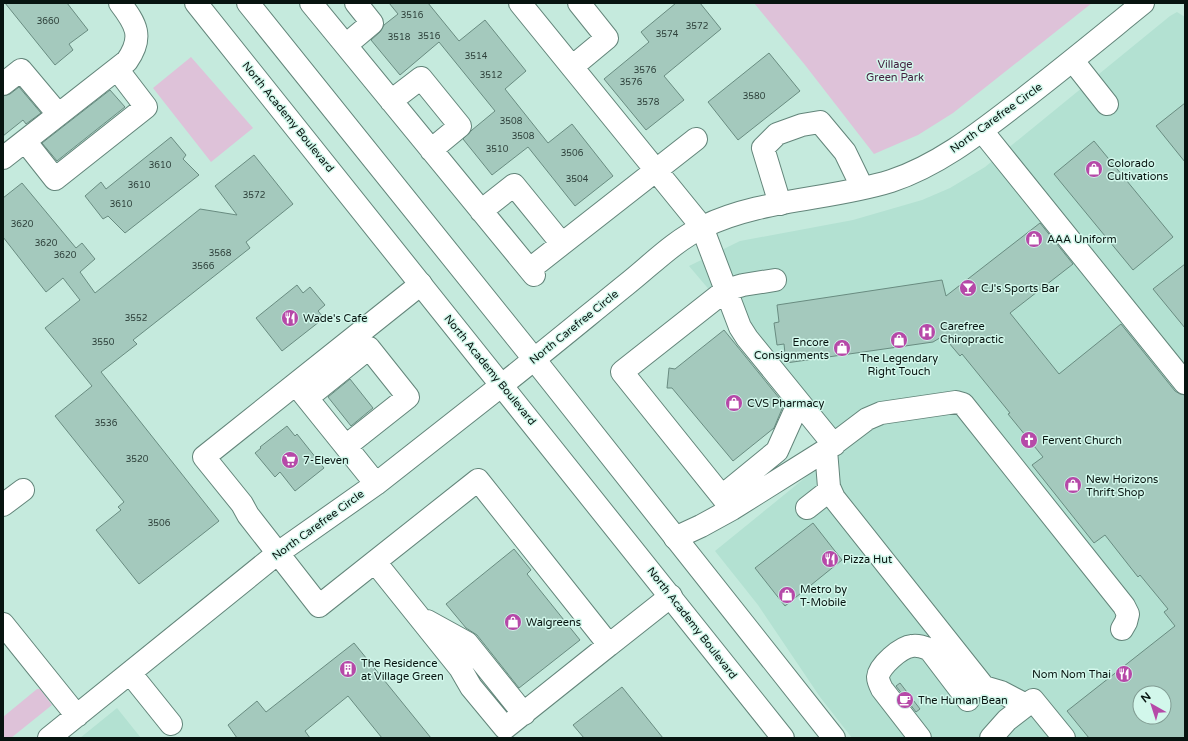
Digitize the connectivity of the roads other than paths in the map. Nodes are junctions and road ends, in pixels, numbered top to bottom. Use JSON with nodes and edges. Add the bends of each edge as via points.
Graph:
{"nodes":[{"id":1,"x":120,"y":3,"type":"edge"},
{"id":2,"x":196,"y":3,"type":"edge"},
{"id":3,"x":248,"y":3,"type":"edge"},
{"id":4,"x":311,"y":3,"type":"edge"},
{"id":5,"x":356,"y":3,"type":"edge"},
{"id":6,"x":520,"y":3,"type":"edge"},
{"id":7,"x":579,"y":3,"type":"edge"},
{"id":8,"x":1143,"y":3,"type":"edge"},
{"id":9,"x":346,"y":45,"type":"junction"},
{"id":10,"x":1073,"y":61,"type":"junction"},
{"id":11,"x":572,"y":67,"type":"junction"},
{"id":12,"x":116,"y":69,"type":"junction"},
{"id":13,"x":3,"y":84,"type":"edge"},
{"id":14,"x":391,"y":101,"type":"junction"},
{"id":15,"x":1107,"y":104,"type":"dead end"},
{"id":16,"x":58,"y":114,"type":"junction"},
{"id":17,"x":982,"y":131,"type":"junction"},
{"id":18,"x":696,"y":139,"type":"dead end"},
{"id":19,"x":25,"y":141,"type":"junction"},
{"id":20,"x":431,"y":150,"type":"junction"},
{"id":21,"x":3,"y":158,"type":"edge"},
{"id":22,"x":656,"y":170,"type":"junction"},
{"id":23,"x":862,"y":187,"type":"junction"},
{"id":24,"x":780,"y":204,"type":"junction"},
{"id":25,"x":481,"y":211,"type":"junction"},
{"id":26,"x":702,"y":227,"type":"junction"},
{"id":27,"x":562,"y":244,"type":"junction"},
{"id":28,"x":775,"y":280,"type":"dead end"},
{"id":29,"x":421,"y":284,"type":"junction"},
{"id":30,"x":726,"y":290,"type":"junction"},
{"id":31,"x":363,"y":341,"type":"junction"},
{"id":32,"x":534,"y":359,"type":"junction"},
{"id":33,"x":1185,"y":383,"type":"edge"},
{"id":34,"x":502,"y":385,"type":"junction"},
{"id":35,"x":301,"y":391,"type":"junction"},
{"id":36,"x":799,"y":402,"type":"junction"},
{"id":37,"x":346,"y":446,"type":"junction"},
{"id":38,"x":830,"y":448,"type":"junction"},
{"id":39,"x":376,"y":484,"type":"junction"},
{"id":40,"x":23,"y":490,"type":"dead end"},
{"id":41,"x":830,"y":490,"type":"junction"},
{"id":42,"x":727,"y":502,"type":"junction"},
{"id":43,"x":3,"y":505,"type":"edge"},
{"id":44,"x":807,"y":508,"type":"dead end"},
{"id":45,"x":675,"y":538,"type":"junction"},
{"id":46,"x":278,"y":553,"type":"junction"},
{"id":47,"x":375,"y":562,"type":"junction"},
{"id":48,"x":671,"y":596,"type":"junction"},
{"id":49,"x":3,"y":624,"type":"edge"},
{"id":50,"x":1122,"y":630,"type":"dead end"},
{"id":51,"x":609,"y":645,"type":"junction"},
{"id":52,"x":130,"y":673,"type":"junction"},
{"id":53,"x":964,"y":703,"type":"dead end"},
{"id":54,"x":1026,"y":705,"type":"junction"},
{"id":55,"x":77,"y":716,"type":"junction"},
{"id":56,"x":171,"y":724,"type":"dead end"},
{"id":57,"x":779,"y":737,"type":"edge"},
{"id":58,"x":49,"y":738,"type":"edge"},
{"id":59,"x":834,"y":738,"type":"edge"},
{"id":60,"x":920,"y":738,"type":"edge"},
{"id":61,"x":991,"y":738,"type":"edge"},
{"id":62,"x":1064,"y":738,"type":"edge"}],
"edges":[{"from":1,"to":12,"type":"main road","via":[[136,28],[136,40],[134,51],[127,61]]},
{"from":2,"to":29,"type":"main road","name":"North Academy Boulevard"},
{"from":3,"to":32,"type":"main road"},
{"from":4,"to":9,"type":"main road"},
{"from":5,"to":9,"type":"main road","via":[[372,23]]},
{"from":6,"to":11,"type":"main road"},
{"from":7,"to":11,"type":"main road","via":[[607,38]]},
{"from":8,"to":10,"type":"main road","name":"North Carefree Circle"},
{"from":9,"to":14,"type":"main road"},
{"from":10,"to":15,"type":"main road"},
{"from":10,"to":17,"type":"main road","name":"North Carefree Circle"},
{"from":11,"to":22,"type":"main road"},
{"from":12,"to":16,"type":"main road"},
{"from":12,"to":19,"type":"main road","via":[[146,106],[56,179]]},
{"from":13,"to":16,"type":"main road","via":[[20,70]]},
{"from":14,"to":20,"type":"main road"},
{"from":14,"to":20,"type":"main road","via":[[421,78],[460,126]]},
{"from":16,"to":19,"type":"main road"},
{"from":17,"to":23,"type":"main road","name":"North Carefree Circle","via":[[960,147],[911,173],[891,181]]},
{"from":17,"to":33,"type":"main road"},
{"from":18,"to":22,"type":"main road"},
{"from":19,"to":21,"type":"main road"},
{"from":20,"to":25,"type":"main road"},
{"from":22,"to":26,"type":"main road"},
{"from":22,"to":27,"type":"main road"},
{"from":23,"to":24,"type":"main road","name":"North Carefree Circle"},
{"from":23,"to":24,"type":"main road","via":[[845,152],[820,122],[802,124],[777,134],[763,148]]},
{"from":24,"to":26,"type":"main road","name":"North Carefree Circle","via":[[754,209]]},
{"from":25,"to":27,"type":"main road","via":[[514,185]]},
{"from":25,"to":27,"type":"main road","via":[[532,272]]},
{"from":26,"to":30,"type":"main road"},
{"from":26,"to":32,"type":"main road","name":"North Carefree Circle","via":[[679,241]]},
{"from":28,"to":30,"type":"main road"},
{"from":29,"to":31,"type":"main road"},
{"from":29,"to":34,"type":"main road","name":"North Academy Boulevard"},
{"from":30,"to":36,"type":"main road","via":[[740,327],[747,338]]},
{"from":30,"to":42,"type":"main road","via":[[622,372]]},
{"from":31,"to":35,"type":"main road"},
{"from":31,"to":37,"type":"main road","via":[[408,397]]},
{"from":32,"to":34,"type":"main road","name":"North Carefree Circle"},
{"from":32,"to":45,"type":"main road"},
{"from":34,"to":39,"type":"main road","name":"North Carefree Circle"},
{"from":34,"to":48,"type":"main road","name":"North Academy Boulevard"},
{"from":35,"to":37,"type":"main road"},
{"from":35,"to":46,"type":"main road","via":[[204,457]]},
{"from":36,"to":38,"type":"main road"},
{"from":36,"to":42,"type":"main road","via":[[777,451]]},
{"from":37,"to":39,"type":"main road"},
{"from":38,"to":41,"type":"main road"},
{"from":38,"to":42,"type":"main road"},
{"from":38,"to":50,"type":"main road","via":[[867,419],[881,413],[956,402],[963,404],[1124,606],[1128,614]]},
{"from":39,"to":46,"type":"main road","name":"North Carefree Circle"},
{"from":40,"to":43,"type":"main road"},
{"from":41,"to":44,"type":"main road"},
{"from":41,"to":54,"type":"main road","via":[[984,687],[1001,692]]},
{"from":42,"to":45,"type":"main road","via":[[701,526]]},
{"from":45,"to":59,"type":"main road"},
{"from":46,"to":47,"type":"main road","via":[[319,606]]},
{"from":46,"to":52,"type":"main road","name":"North Carefree Circle"},
{"from":47,"to":51,"type":"main road","via":[[478,480]]},
{"from":47,"to":51,"type":"main road","via":[[505,728]]},
{"from":48,"to":51,"type":"main road"},
{"from":48,"to":57,"type":"main road","name":"North Academy Boulevard"},
{"from":49,"to":55,"type":"main road"},
{"from":52,"to":55,"type":"main road","name":"North Carefree Circle"},
{"from":52,"to":56,"type":"main road"},
{"from":53,"to":60,"type":"main road","via":[[930,650],[925,647],[906,647],[883,665],[878,677],[882,689]]},
{"from":54,"to":61,"type":"main road","via":[[1007,720]]},
{"from":54,"to":62,"type":"main road","via":[[1033,700]]},
{"from":55,"to":58,"type":"main road","name":"North Carefree Circle"}]}
